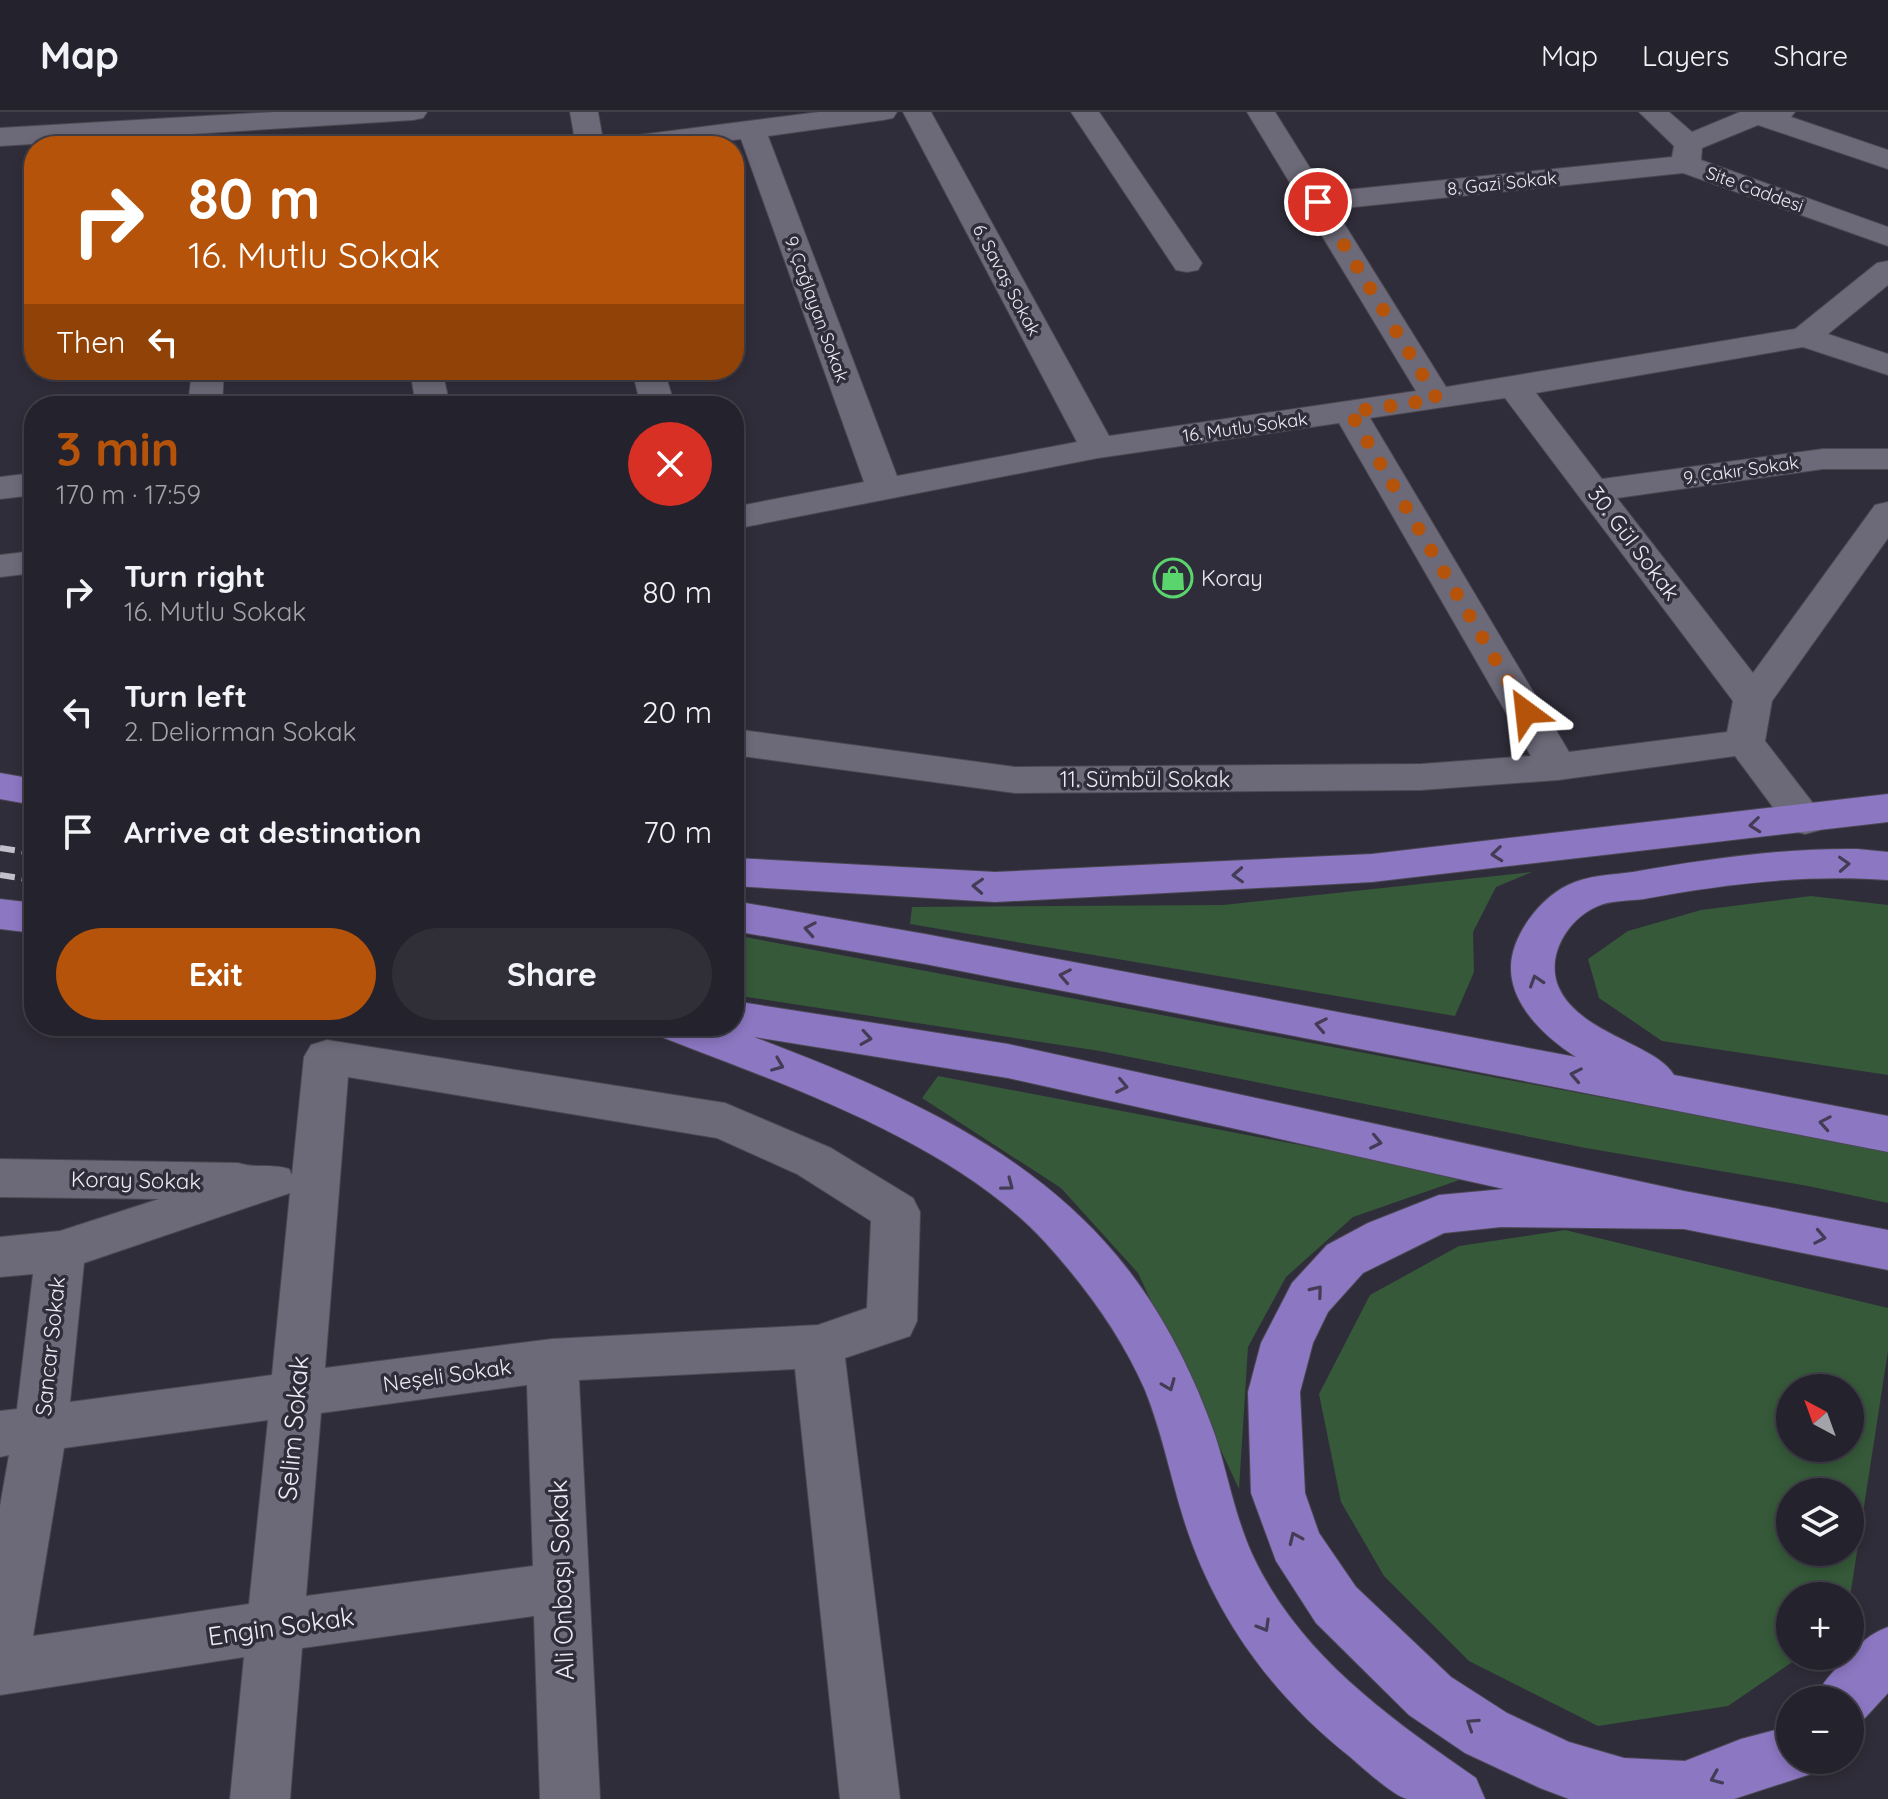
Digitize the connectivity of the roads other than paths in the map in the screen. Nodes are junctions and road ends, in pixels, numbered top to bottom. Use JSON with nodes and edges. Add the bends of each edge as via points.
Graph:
{"nodes":[{"id":1,"x":584,"y":112,"type":"edge"},
{"id":2,"x":883,"y":112,"type":"edge"},
{"id":3,"x":917,"y":112,"type":"edge"},
{"id":4,"x":1085,"y":112,"type":"edge"},
{"id":5,"x":1653,"y":112,"type":"edge"},
{"id":6,"x":1769,"y":113,"type":"edge"},
{"id":7,"x":1272,"y":114,"type":"edge"},
{"id":8,"x":407,"y":120,"type":"edge"},
{"id":9,"x":751,"y":129,"type":"junction"},
{"id":10,"x":227,"y":134,"type":"edge"},
{"id":11,"x":76,"y":136,"type":"edge"},
{"id":12,"x":588,"y":136,"type":"edge"},
{"id":13,"x":698,"y":136,"type":"edge"},
{"id":14,"x":0,"y":137,"type":"edge"},
{"id":15,"x":24,"y":137,"type":"edge"},
{"id":16,"x":1687,"y":154,"type":"junction"},
{"id":17,"x":1888,"y":160,"type":"edge"},
{"id":18,"x":1318,"y":202,"type":"junction"},
{"id":19,"x":1888,"y":237,"type":"edge"},
{"id":20,"x":1187,"y":263,"type":"dead end"},
{"id":21,"x":1888,"y":270,"type":"edge"},
{"id":22,"x":1805,"y":337,"type":"junction"},
{"id":23,"x":1888,"y":365,"type":"edge"},
{"id":24,"x":1514,"y":387,"type":"junction"},
{"id":25,"x":1437,"y":399,"type":"junction"},
{"id":26,"x":1350,"y":412,"type":"junction"},
{"id":27,"x":1098,"y":448,"type":"junction"},
{"id":28,"x":1888,"y":459,"type":"edge"},
{"id":29,"x":24,"y":485,"type":"edge"},
{"id":30,"x":0,"y":488,"type":"edge"},
{"id":31,"x":884,"y":489,"type":"junction"},
{"id":32,"x":1595,"y":490,"type":"junction"},
{"id":33,"x":1888,"y":513,"type":"edge"},
{"id":34,"x":744,"y":516,"type":"edge"},
{"id":35,"x":24,"y":563,"type":"edge"},
{"id":36,"x":0,"y":566,"type":"edge"},
{"id":37,"x":1753,"y":700,"type":"junction"},
{"id":38,"x":1745,"y":742,"type":"junction"},
{"id":39,"x":744,"y":743,"type":"edge"},
{"id":40,"x":1558,"y":767,"type":"junction"},
{"id":41,"x":0,"y":786,"type":"edge"},
{"id":42,"x":24,"y":790,"type":"edge"},
{"id":43,"x":1888,"y":808,"type":"edge"},
{"id":44,"x":1805,"y":820,"type":"junction"},
{"id":45,"x":1888,"y":866,"type":"edge"},
{"id":46,"x":744,"y":873,"type":"edge"},
{"id":47,"x":0,"y":914,"type":"edge"},
{"id":48,"x":24,"y":917,"type":"edge"},
{"id":49,"x":744,"y":918,"type":"edge"},
{"id":50,"x":744,"y":1019,"type":"edge"},
{"id":51,"x":705,"y":1036,"type":"edge"},
{"id":52,"x":1682,"y":1095,"type":"junction"},
{"id":53,"x":1888,"y":1134,"type":"edge"},
{"id":54,"x":0,"y":1178,"type":"edge"},
{"id":55,"x":272,"y":1182,"type":"joint"},
{"id":56,"x":1684,"y":1210,"type":"junction"},
{"id":57,"x":1888,"y":1250,"type":"edge"},
{"id":58,"x":60,"y":1251,"type":"junction"},
{"id":59,"x":0,"y":1257,"type":"edge"},
{"id":60,"x":892,"y":1321,"type":"joint"},
{"id":61,"x":818,"y":1346,"type":"junction"},
{"id":62,"x":552,"y":1360,"type":"junction"},
{"id":63,"x":296,"y":1396,"type":"junction"},
{"id":64,"x":21,"y":1431,"type":"edge"},
{"id":65,"x":562,"y":1587,"type":"junction"},
{"id":66,"x":275,"y":1626,"type":"junction"},
{"id":67,"x":1888,"y":1653,"type":"edge"},
{"id":68,"x":0,"y":1660,"type":"edge"},
{"id":69,"x":0,"y":1668,"type":"edge"},
{"id":70,"x":1856,"y":1686,"type":"edge"},
{"id":71,"x":1776,"y":1758,"type":"edge"},
{"id":72,"x":260,"y":1799,"type":"edge"},
{"id":73,"x":570,"y":1799,"type":"edge"},
{"id":74,"x":870,"y":1799,"type":"edge"},
{"id":75,"x":1455,"y":1799,"type":"edge"}],
"edges":[{"from":1,"to":12,"type":"street"},
{"from":2,"to":9,"type":"street"},
{"from":3,"to":27,"type":"street","name":"6. Savaş Sokak"},
{"from":4,"to":20,"type":"street"},
{"from":5,"to":16,"type":"street","name":"Site Caddesi"},
{"from":6,"to":16,"type":"street"},
{"from":6,"to":17,"type":"street"},
{"from":7,"to":18,"type":"street"},
{"from":8,"to":10,"type":"street"},
{"from":9,"to":13,"type":"street"},
{"from":9,"to":31,"type":"street","name":"9. Çağlayan Sokak"},
{"from":10,"to":11,"type":"street"},
{"from":14,"to":15,"type":"street"},
{"from":16,"to":18,"type":"street","name":"8. Gazi Sokak"},
{"from":16,"to":19,"type":"street","name":"Site Caddesi"},
{"from":18,"to":25,"type":"street"},
{"from":21,"to":22,"type":"street"},
{"from":22,"to":23,"type":"street"},
{"from":22,"to":24,"type":"street","name":"16. Mutlu Sokak"},
{"from":24,"to":25,"type":"street","name":"16. Mutlu Sokak"},
{"from":24,"to":32,"type":"street","name":"30. Gül Sokak"},
{"from":25,"to":26,"type":"street","name":"16. Mutlu Sokak"},
{"from":26,"to":27,"type":"street","name":"16. Mutlu Sokak"},
{"from":26,"to":40,"type":"street"},
{"from":27,"to":31,"type":"street","name":"16. Mutlu Sokak"},
{"from":28,"to":32,"type":"street","name":"9. Çakır Sokak","via":[[1823,459]]},
{"from":29,"to":30,"type":"street"},
{"from":31,"to":34,"type":"street","name":"16. Mutlu Sokak"},
{"from":32,"to":37,"type":"street","name":"30. Gül Sokak"},
{"from":33,"to":37,"type":"street"},
{"from":35,"to":36,"type":"street"},
{"from":37,"to":38,"type":"street"},
{"from":38,"to":40,"type":"street","name":"11. Sümbül Sokak"},
{"from":38,"to":44,"type":"street"},
{"from":39,"to":40,"type":"street","name":"11. Sümbül Sokak","via":[[1015,780],[1421,777]]},
{"from":41,"to":42,"type":"highway"},
{"from":43,"to":44,"type":"highway"},
{"from":44,"to":46,"type":"highway","one_way":true,"via":[[1341,870],[995,887]]},
{"from":52,"to":45,"type":"highway","one_way":true,"via":[[1580,1037],[1551,1012],[1535,985],[1531,961],[1538,937],[1557,915],[1581,896],[1717,871]]},
{"from":47,"to":48,"type":"highway"},
{"from":52,"to":49,"type":"highway","one_way":true},
{"from":50,"to":56,"type":"highway","one_way":true,"via":[[1008,1061]]},
{"from":51,"to":75,"type":"highway","one_way":true,"via":[[869,1101],[934,1135],[1053,1220],[1097,1268],[1166,1376],[1214,1528],[1275,1645],[1331,1705]]},
{"from":53,"to":52,"type":"highway","one_way":true},
{"from":54,"to":55,"type":"street","name":"Koray Sokak"},
{"from":55,"to":58,"type":"street","name":"Sancar Sokak"},
{"from":56,"to":57,"type":"highway","one_way":true},
{"from":71,"to":56,"type":"highway","one_way":true,"via":[[1686,1790],[1624,1787],[1561,1768],[1486,1733],[1430,1696],[1336,1605],[1296,1544],[1278,1493],[1274,1392],[1287,1343],[1310,1298],[1345,1259],[1439,1214],[1501,1208]]},
{"from":58,"to":59,"type":"street"},
{"from":58,"to":64,"type":"street","name":"Sancar Sokak"},
{"from":60,"to":61,"type":"street","name":"Neşeli Sokak"},
{"from":60,"to":63,"type":"street","name":"Selim Sokak","via":[[896,1212],[814,1161],[725,1121],[327,1057]]},
{"from":61,"to":62,"type":"street","name":"Neşeli Sokak"},
{"from":61,"to":74,"type":"street"},
{"from":62,"to":63,"type":"street","name":"Neşeli Sokak"},
{"from":62,"to":65,"type":"street","name":"Ali Onbaşı Sokak"},
{"from":63,"to":64,"type":"street","name":"Neşeli Sokak"},
{"from":63,"to":66,"type":"street","name":"Selim Sokak"},
{"from":64,"to":68,"type":"street","name":"Sancar Sokak"},
{"from":65,"to":66,"type":"street","name":"Engin Sokak"},
{"from":65,"to":73,"type":"street","name":"Ali Onbaşı Sokak"},
{"from":66,"to":69,"type":"street","name":"Engin Sokak"},
{"from":66,"to":72,"type":"street","name":"Selim Sokak"},
{"from":67,"to":70,"type":"highway"}]}
